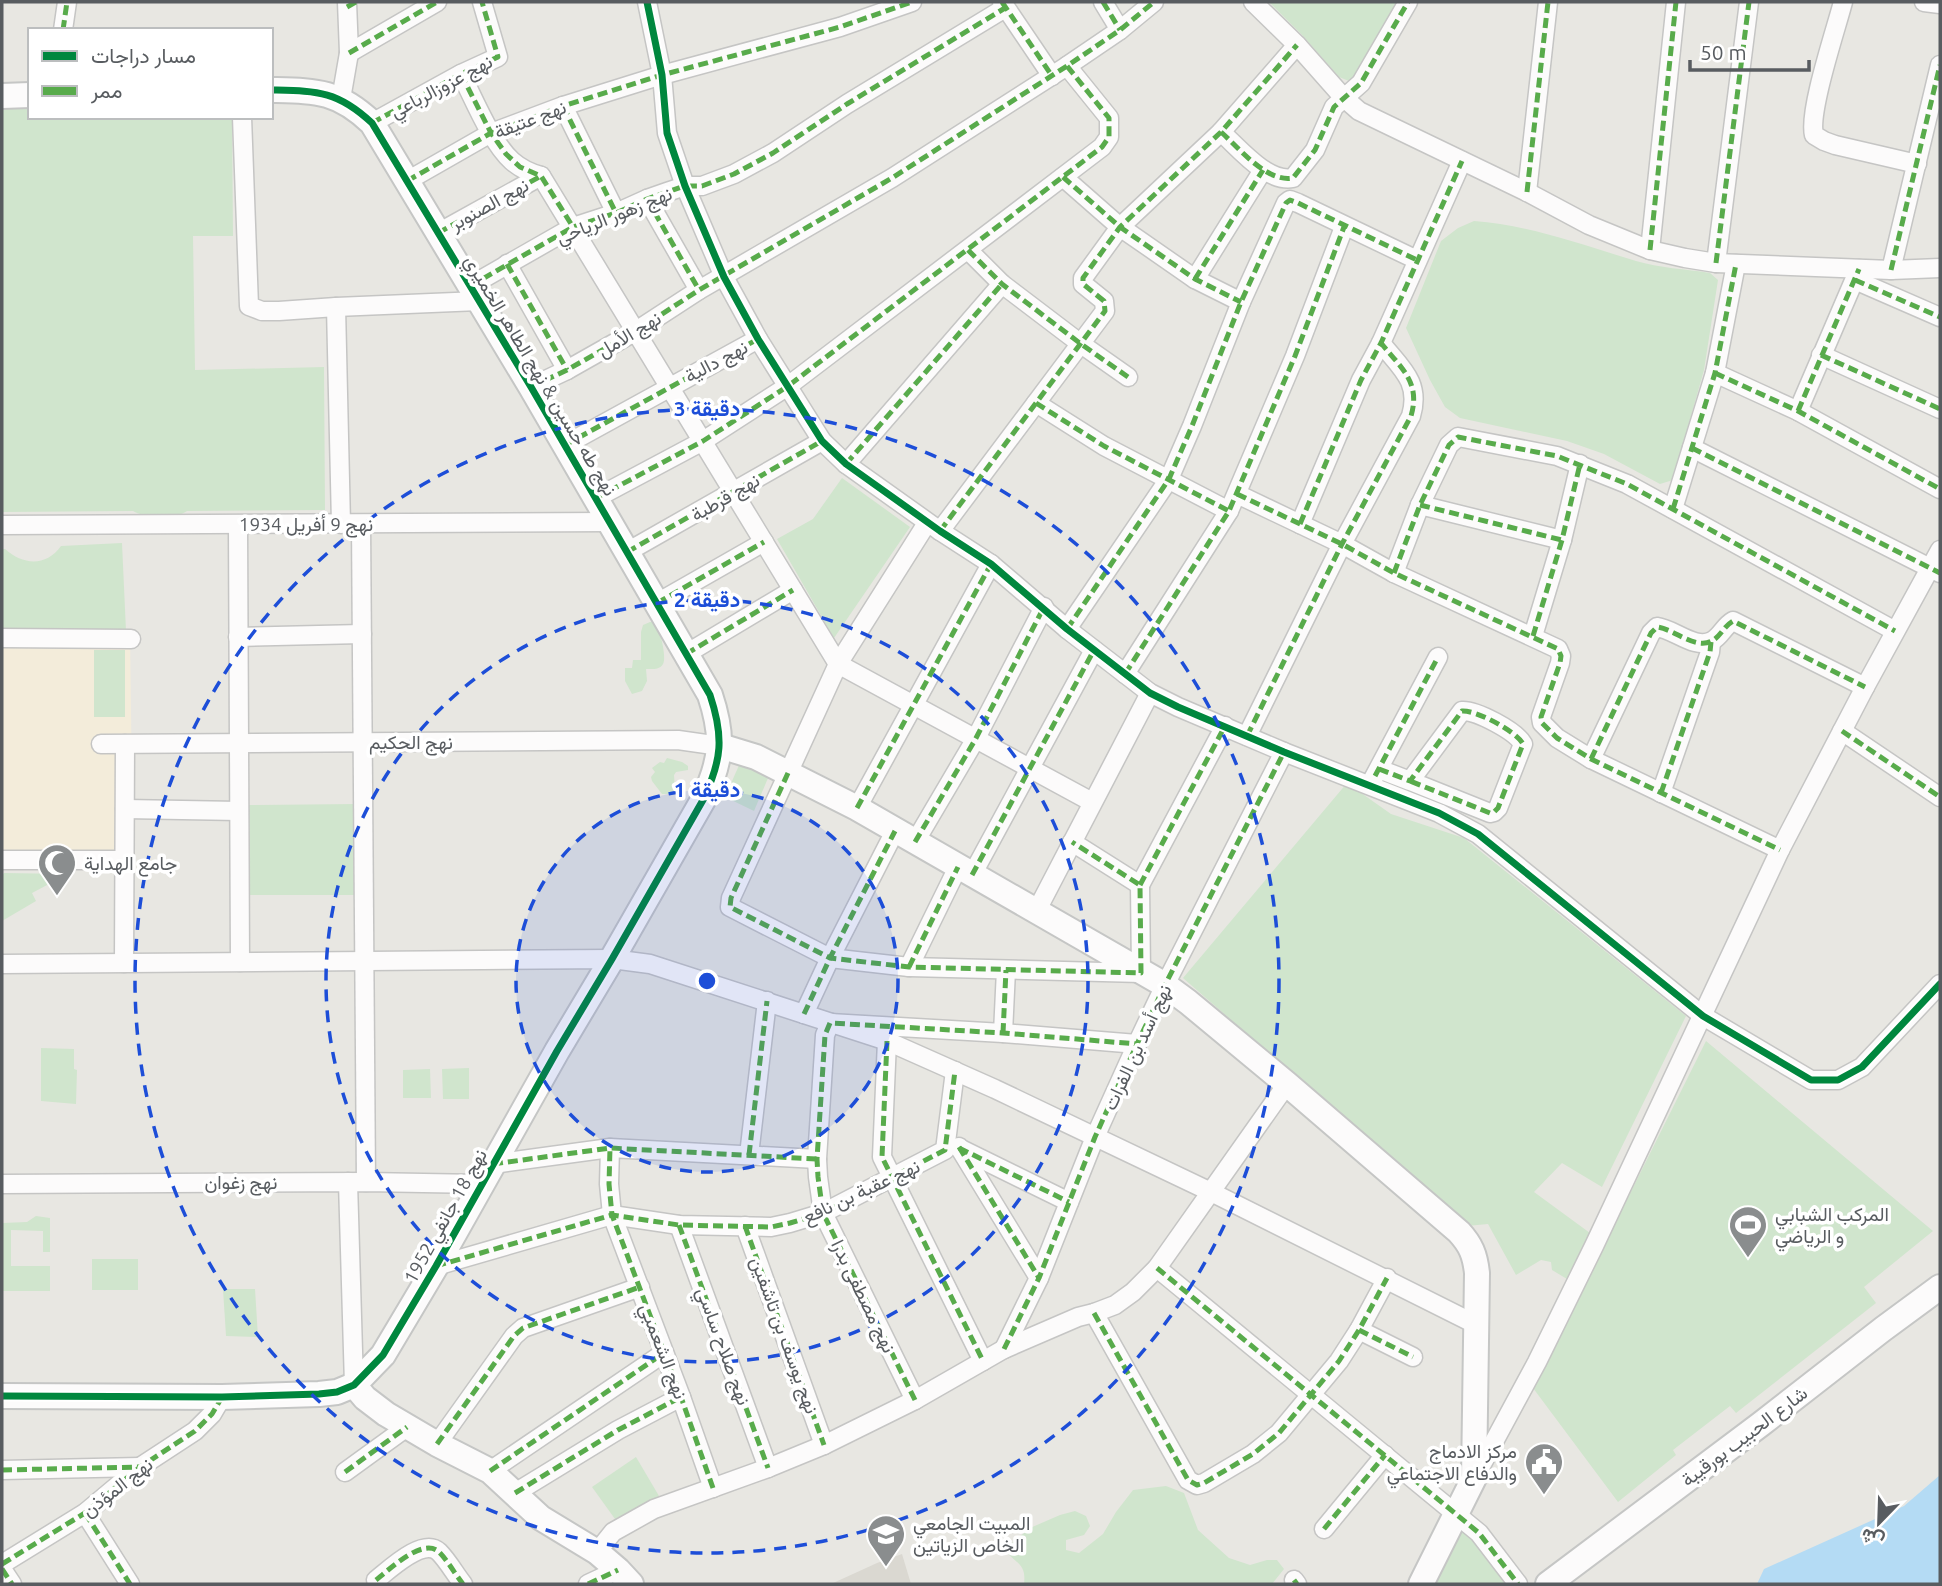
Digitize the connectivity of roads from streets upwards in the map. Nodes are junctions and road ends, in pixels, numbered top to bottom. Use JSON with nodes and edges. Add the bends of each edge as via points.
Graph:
{"nodes":[{"id":1,"x":67,"y":2,"type":"edge"},
{"id":2,"x":437,"y":2,"type":"edge"},
{"id":3,"x":482,"y":2,"type":"edge"},
{"id":4,"x":646,"y":2,"type":"edge"},
{"id":5,"x":912,"y":2,"type":"edge"},
{"id":6,"x":1103,"y":2,"type":"edge"},
{"id":7,"x":1154,"y":2,"type":"edge"},
{"id":8,"x":1253,"y":2,"type":"edge"},
{"id":9,"x":1408,"y":2,"type":"edge"},
{"id":10,"x":1548,"y":2,"type":"edge"},
{"id":11,"x":1676,"y":2,"type":"edge"},
{"id":12,"x":1749,"y":2,"type":"edge"},
{"id":13,"x":1843,"y":2,"type":"edge"},
{"id":14,"x":1924,"y":2,"type":"edge"},
{"id":15,"x":1929,"y":2,"type":"edge"},
{"id":16,"x":350,"y":4,"type":"edge"},
{"id":17,"x":1940,"y":4,"type":"edge"},
{"id":18,"x":1004,"y":5,"type":"edge"},
{"id":19,"x":63,"y":28,"type":"edge"},
{"id":20,"x":1120,"y":30,"type":"junction"},
{"id":21,"x":1297,"y":45,"type":"junction"},
{"id":22,"x":349,"y":53,"type":"junction"},
{"id":23,"x":1940,"y":65,"type":"edge"},
{"id":24,"x":1068,"y":66,"type":"junction"},
{"id":25,"x":461,"y":74,"type":"junction"},
{"id":26,"x":662,"y":75,"type":"junction"},
{"id":27,"x":1052,"y":76,"type":"junction"},
{"id":28,"x":273,"y":90,"type":"edge"},
{"id":29,"x":28,"y":95,"type":"edge"},
{"id":30,"x":2,"y":96,"type":"edge"},
{"id":31,"x":1343,"y":97,"type":"junction"},
{"id":32,"x":341,"y":99,"type":"junction"},
{"id":33,"x":563,"y":106,"type":"junction"},
{"id":34,"x":242,"y":119,"type":"edge"},
{"id":35,"x":372,"y":123,"type":"junction"},
{"id":36,"x":1220,"y":132,"type":"junction"},
{"id":37,"x":491,"y":133,"type":"junction"},
{"id":38,"x":1462,"y":161,"type":"junction"},
{"id":39,"x":1917,"y":164,"type":"junction"},
{"id":40,"x":1263,"y":170,"type":"junction"},
{"id":41,"x":541,"y":176,"type":"junction"},
{"id":42,"x":1063,"y":177,"type":"junction"},
{"id":43,"x":1283,"y":180,"type":"junction"},
{"id":44,"x":407,"y":181,"type":"junction"},
{"id":45,"x":685,"y":186,"type":"junction"},
{"id":46,"x":1527,"y":192,"type":"junction"},
{"id":47,"x":647,"y":199,"type":"junction"},
{"id":48,"x":1290,"y":200,"type":"junction"},
{"id":49,"x":616,"y":214,"type":"junction"},
{"id":50,"x":573,"y":227,"type":"junction"},
{"id":51,"x":1121,"y":227,"type":"junction"},
{"id":52,"x":1344,"y":227,"type":"junction"},
{"id":53,"x":438,"y":233,"type":"junction"},
{"id":54,"x":968,"y":250,"type":"junction"},
{"id":55,"x":1650,"y":250,"type":"junction"},
{"id":56,"x":1418,"y":260,"type":"junction"},
{"id":57,"x":1716,"y":263,"type":"junction"},
{"id":58,"x":507,"y":264,"type":"junction"},
{"id":59,"x":1736,"y":264,"type":"junction"},
{"id":60,"x":1940,"y":268,"type":"edge"},
{"id":61,"x":1891,"y":270,"type":"junction"},
{"id":62,"x":1857,"y":274,"type":"junction"},
{"id":63,"x":724,"y":277,"type":"junction"},
{"id":64,"x":1195,"y":279,"type":"junction"},
{"id":65,"x":1002,"y":284,"type":"junction"},
{"id":66,"x":699,"y":290,"type":"junction"},
{"id":67,"x":474,"y":293,"type":"junction"},
{"id":68,"x":1241,"y":302,"type":"junction"},
{"id":69,"x":337,"y":307,"type":"junction"},
{"id":70,"x":1940,"y":317,"type":"edge"},
{"id":71,"x":636,"y":331,"type":"junction"},
{"id":72,"x":758,"y":339,"type":"junction"},
{"id":73,"x":1381,"y":343,"type":"junction"},
{"id":74,"x":1081,"y":344,"type":"junction"},
{"id":75,"x":1821,"y":355,"type":"junction"},
{"id":76,"x":567,"y":370,"type":"junction"},
{"id":77,"x":1715,"y":373,"type":"junction"},
{"id":78,"x":1128,"y":377,"type":"dead end"},
{"id":79,"x":669,"y":386,"type":"junction"},
{"id":80,"x":788,"y":386,"type":"junction"},
{"id":81,"x":531,"y":387,"type":"junction"},
{"id":82,"x":1036,"y":403,"type":"junction"},
{"id":83,"x":1940,"y":409,"type":"edge"},
{"id":84,"x":1798,"y":411,"type":"junction"},
{"id":85,"x":703,"y":441,"type":"junction"},
{"id":86,"x":822,"y":441,"type":"junction"},
{"id":87,"x":565,"y":445,"type":"junction"},
{"id":88,"x":1692,"y":448,"type":"junction"},
{"id":89,"x":846,"y":464,"type":"junction"},
{"id":90,"x":1580,"y":464,"type":"junction"},
{"id":91,"x":1168,"y":479,"type":"junction"},
{"id":92,"x":1940,"y":489,"type":"edge"},
{"id":93,"x":734,"y":493,"type":"junction"},
{"id":94,"x":1237,"y":494,"type":"junction"},
{"id":95,"x":596,"y":498,"type":"junction"},
{"id":96,"x":1420,"y":505,"type":"junction"},
{"id":97,"x":1673,"y":509,"type":"junction"},
{"id":98,"x":1228,"y":511,"type":"junction"},
{"id":99,"x":610,"y":522,"type":"junction"},
{"id":100,"x":341,"y":524,"type":"junction"},
{"id":101,"x":361,"y":524,"type":"junction"},
{"id":102,"x":1300,"y":524,"type":"junction"},
{"id":103,"x":2,"y":525,"type":"edge"},
{"id":104,"x":237,"y":525,"type":"junction"},
{"id":105,"x":934,"y":527,"type":"junction"},
{"id":106,"x":1562,"y":540,"type":"junction"},
{"id":107,"x":764,"y":542,"type":"junction"},
{"id":108,"x":1342,"y":544,"type":"junction"},
{"id":109,"x":1940,"y":550,"type":"edge"},
{"id":110,"x":627,"y":552,"type":"junction"},
{"id":111,"x":991,"y":564,"type":"junction"},
{"id":112,"x":1935,"y":570,"type":"edge"},
{"id":113,"x":1394,"y":573,"type":"junction"},
{"id":114,"x":793,"y":590,"type":"junction"},
{"id":115,"x":657,"y":603,"type":"junction"},
{"id":116,"x":1044,"y":607,"type":"junction"},
{"id":117,"x":1068,"y":629,"type":"junction"},
{"id":118,"x":1895,"y":631,"type":"junction"},
{"id":119,"x":362,"y":635,"type":"junction"},
{"id":120,"x":1533,"y":636,"type":"junction"},
{"id":121,"x":238,"y":637,"type":"junction"},
{"id":122,"x":2,"y":638,"type":"edge"},
{"id":123,"x":131,"y":639,"type":"dead end"},
{"id":124,"x":1711,"y":642,"type":"junction"},
{"id":125,"x":1094,"y":650,"type":"junction"},
{"id":126,"x":686,"y":654,"type":"junction"},
{"id":127,"x":1438,"y":657,"type":"dead end"},
{"id":128,"x":838,"y":664,"type":"junction"},
{"id":129,"x":1125,"y":674,"type":"junction"},
{"id":130,"x":1864,"y":687,"type":"junction"},
{"id":131,"x":1150,"y":693,"type":"junction"},
{"id":132,"x":914,"y":705,"type":"junction"},
{"id":133,"x":1225,"y":726,"type":"junction"},
{"id":134,"x":1842,"y":731,"type":"junction"},
{"id":135,"x":1247,"y":736,"type":"junction"},
{"id":136,"x":975,"y":740,"type":"junction"},
{"id":137,"x":363,"y":742,"type":"junction"},
{"id":138,"x":239,"y":743,"type":"junction"},
{"id":139,"x":101,"y":744,"type":"dead end"},
{"id":140,"x":125,"y":744,"type":"junction"},
{"id":141,"x":720,"y":746,"type":"junction"},
{"id":142,"x":1284,"y":752,"type":"junction"},
{"id":143,"x":1591,"y":759,"type":"junction"},
{"id":144,"x":1378,"y":769,"type":"junction"},
{"id":145,"x":1030,"y":770,"type":"junction"},
{"id":146,"x":788,"y":772,"type":"junction"},
{"id":147,"x":1410,"y":781,"type":"junction"},
{"id":148,"x":1371,"y":786,"type":"junction"},
{"id":149,"x":1661,"y":793,"type":"junction"},
{"id":150,"x":1940,"y":797,"type":"edge"},
{"id":151,"x":1092,"y":802,"type":"junction"},
{"id":152,"x":857,"y":808,"type":"junction"},
{"id":153,"x":125,"y":809,"type":"junction"},
{"id":154,"x":239,"y":811,"type":"junction"},
{"id":155,"x":905,"y":836,"type":"junction"},
{"id":156,"x":1072,"y":842,"type":"junction"},
{"id":157,"x":1780,"y":850,"type":"junction"},
{"id":158,"x":2,"y":860,"type":"edge"},
{"id":159,"x":125,"y":860,"type":"junction"},
{"id":160,"x":965,"y":871,"type":"junction"},
{"id":161,"x":1140,"y":885,"type":"junction"},
{"id":162,"x":1037,"y":910,"type":"junction"},
{"id":163,"x":830,"y":958,"type":"junction"},
{"id":164,"x":612,"y":959,"type":"junction"},
{"id":165,"x":364,"y":961,"type":"junction"},
{"id":166,"x":240,"y":962,"type":"junction"},
{"id":167,"x":124,"y":963,"type":"junction"},
{"id":168,"x":2,"y":964,"type":"edge"},
{"id":169,"x":909,"y":967,"type":"junction"},
{"id":170,"x":1006,"y":970,"type":"junction"},
{"id":171,"x":1141,"y":972,"type":"junction"},
{"id":172,"x":1940,"y":984,"type":"edge"},
{"id":173,"x":1165,"y":985,"type":"junction"},
{"id":174,"x":767,"y":1001,"type":"junction"},
{"id":175,"x":804,"y":1014,"type":"junction"},
{"id":176,"x":1703,"y":1016,"type":"junction"},
{"id":177,"x":830,"y":1023,"type":"junction"},
{"id":178,"x":1003,"y":1033,"type":"junction"},
{"id":179,"x":887,"y":1041,"type":"junction"},
{"id":180,"x":1137,"y":1044,"type":"junction"},
{"id":181,"x":955,"y":1071,"type":"junction"},
{"id":182,"x":1287,"y":1084,"type":"junction"},
{"id":183,"x":1096,"y":1137,"type":"junction"},
{"id":184,"x":952,"y":1145,"type":"junction"},
{"id":185,"x":610,"y":1148,"type":"junction"},
{"id":186,"x":749,"y":1155,"type":"junction"},
{"id":187,"x":817,"y":1160,"type":"junction"},
{"id":188,"x":487,"y":1174,"type":"junction"},
{"id":189,"x":892,"y":1177,"type":"junction"},
{"id":190,"x":357,"y":1182,"type":"junction"},
{"id":191,"x":2,"y":1184,"type":"edge"},
{"id":192,"x":1211,"y":1192,"type":"junction"},
{"id":193,"x":1069,"y":1202,"type":"junction"},
{"id":194,"x":823,"y":1213,"type":"junction"},
{"id":195,"x":612,"y":1215,"type":"junction"},
{"id":196,"x":679,"y":1225,"type":"junction"},
{"id":197,"x":745,"y":1226,"type":"junction"},
{"id":198,"x":436,"y":1266,"type":"junction"},
{"id":199,"x":1157,"y":1268,"type":"junction"},
{"id":200,"x":1039,"y":1278,"type":"junction"},
{"id":201,"x":1387,"y":1278,"type":"junction"},
{"id":202,"x":640,"y":1287,"type":"junction"},
{"id":203,"x":1940,"y":1287,"type":"edge"},
{"id":204,"x":1094,"y":1313,"type":"junction"},
{"id":205,"x":1477,"y":1325,"type":"junction"},
{"id":206,"x":1359,"y":1331,"type":"junction"},
{"id":207,"x":1004,"y":1349,"type":"junction"},
{"id":208,"x":664,"y":1353,"type":"junction"},
{"id":209,"x":1413,"y":1357,"type":"dead end"},
{"id":210,"x":983,"y":1361,"type":"junction"},
{"id":211,"x":354,"y":1385,"type":"junction"},
{"id":212,"x":1311,"y":1394,"type":"junction"},
{"id":213,"x":2,"y":1396,"type":"edge"},
{"id":214,"x":222,"y":1396,"type":"junction"},
{"id":215,"x":681,"y":1397,"type":"junction"},
{"id":216,"x":915,"y":1400,"type":"junction"},
{"id":217,"x":407,"y":1427,"type":"junction"},
{"id":218,"x":437,"y":1444,"type":"junction"},
{"id":219,"x":824,"y":1445,"type":"junction"},
{"id":220,"x":1385,"y":1455,"type":"junction"},
{"id":221,"x":140,"y":1467,"type":"junction"},
{"id":222,"x":768,"y":1468,"type":"junction"},
{"id":223,"x":2,"y":1470,"type":"edge"},
{"id":224,"x":490,"y":1471,"type":"junction"},
{"id":225,"x":345,"y":1472,"type":"dead end"},
{"id":226,"x":1474,"y":1478,"type":"junction"},
{"id":227,"x":713,"y":1488,"type":"junction"},
{"id":228,"x":515,"y":1493,"type":"junction"},
{"id":229,"x":85,"y":1513,"type":"junction"},
{"id":230,"x":1457,"y":1514,"type":"junction"},
{"id":231,"x":1324,"y":1529,"type":"dead end"},
{"id":232,"x":597,"y":1552,"type":"junction"},
{"id":233,"x":2,"y":1567,"type":"edge"},
{"id":234,"x":624,"y":1577,"type":"edge"},
{"id":235,"x":376,"y":1580,"type":"dead end"},
{"id":236,"x":12,"y":1584,"type":"edge"},
{"id":237,"x":130,"y":1584,"type":"edge"},
{"id":238,"x":463,"y":1584,"type":"edge"},
{"id":239,"x":588,"y":1584,"type":"edge"},
{"id":240,"x":1421,"y":1584,"type":"edge"},
{"id":241,"x":1518,"y":1584,"type":"edge"},
{"id":242,"x":1548,"y":1584,"type":"edge"}],
"edges":[{"from":1,"to":19,"type":"street"},
{"from":2,"to":22,"type":"street"},
{"from":3,"to":25,"type":"street","name":"نهج عزوزالرباعي","via":[[498,57]]},
{"from":4,"to":26,"type":"street"},
{"from":5,"to":26,"type":"street","name":"نهج عتيقة","via":[[840,27]]},
{"from":6,"to":20,"type":"street"},
{"from":7,"to":20,"type":"street","name":"نهج الأمل"},
{"from":8,"to":21,"type":"street"},
{"from":9,"to":31,"type":"street","via":[[1361,83]]},
{"from":10,"to":46,"type":"street"},
{"from":11,"to":55,"type":"street"},
{"from":12,"to":57,"type":"street"},
{"from":13,"to":39,"type":"street","via":[[1815,106],[1814,135],[1835,145]]},
{"from":14,"to":15,"type":"street"},
{"from":15,"to":17,"type":"street"},
{"from":16,"to":22,"type":"street"},
{"from":18,"to":27,"type":"street"},
{"from":18,"to":45,"type":"street","name":"نهج زهور الرياحي","via":[[773,153],[714,182]]},
{"from":20,"to":24,"type":"street","name":"نهج الأمل"},
{"from":21,"to":31,"type":"street"},
{"from":21,"to":36,"type":"street"},
{"from":22,"to":32,"type":"street"},
{"from":23,"to":39,"type":"street"},
{"from":24,"to":27,"type":"street","name":"نهج الأمل"},
{"from":24,"to":42,"type":"street","via":[[1110,125],[1102,147]]},
{"from":25,"to":35,"type":"street","name":"نهج عزوزالرباعي"},
{"from":25,"to":37,"type":"street"},
{"from":26,"to":33,"type":"street","name":"نهج عتيقة"},
{"from":26,"to":45,"type":"street","via":[[667,132]]},
{"from":27,"to":63,"type":"street","name":"نهج الأمل"},
{"from":28,"to":32,"type":"street","name":"نهج طه حسين & نهج الطاهر الخميري"},
{"from":29,"to":30,"type":"street"},
{"from":31,"to":38,"type":"street","via":[[1359,111]]},
{"from":31,"to":43,"type":"street","via":[[1315,149],[1293,178]]},
{"from":32,"to":35,"type":"street","name":"نهج طه حسين & نهج الطاهر الخميري"},
{"from":33,"to":37,"type":"street","name":"نهج عتيقة"},
{"from":33,"to":49,"type":"street"},
{"from":34,"to":69,"type":"street","via":[[247,303],[262,311]]},
{"from":35,"to":44,"type":"street","name":"نهج طه حسين & نهج الطاهر الخميري"},
{"from":36,"to":40,"type":"street"},
{"from":36,"to":51,"type":"street"},
{"from":37,"to":41,"type":"street","via":[[511,160]]},
{"from":37,"to":44,"type":"street","name":"نهج عتيقة"},
{"from":38,"to":46,"type":"street"},
{"from":38,"to":56,"type":"street"},
{"from":39,"to":61,"type":"street"},
{"from":40,"to":43,"type":"street"},
{"from":40,"to":64,"type":"street"},
{"from":41,"to":50,"type":"street"},
{"from":41,"to":53,"type":"street","name":"نهج الصنوبر"},
{"from":42,"to":51,"type":"street"},
{"from":42,"to":54,"type":"street"},
{"from":43,"to":48,"type":"street"},
{"from":44,"to":53,"type":"street","name":"نهج طه حسين & نهج الطاهر الخميري"},
{"from":45,"to":47,"type":"street","name":"نهج زهور الرياحي"},
{"from":45,"to":63,"type":"street"},
{"from":46,"to":55,"type":"street"},
{"from":47,"to":49,"type":"street","name":"نهج زهور الرياحي"},
{"from":47,"to":66,"type":"street"},
{"from":48,"to":52,"type":"street"},
{"from":48,"to":68,"type":"street"},
{"from":49,"to":50,"type":"street","name":"نهج زهور الرياحي"},
{"from":50,"to":58,"type":"street","name":"نهج زهور الرياحي"},
{"from":50,"to":71,"type":"street"},
{"from":51,"to":64,"type":"street"},
{"from":51,"to":74,"type":"street","via":[[1083,278],[1083,284],[1104,301],[1105,311]]},
{"from":52,"to":56,"type":"street"},
{"from":52,"to":94,"type":"street"},
{"from":53,"to":67,"type":"street","name":"نهج طه حسين & نهج الطاهر الخميري"},
{"from":54,"to":65,"type":"street"},
{"from":54,"to":80,"type":"street"},
{"from":55,"to":57,"type":"street"},
{"from":56,"to":73,"type":"street"},
{"from":57,"to":59,"type":"street"},
{"from":58,"to":67,"type":"street","name":"نهج زهور الرياحي"},
{"from":58,"to":76,"type":"street"},
{"from":59,"to":62,"type":"street"},
{"from":59,"to":77,"type":"street"},
{"from":60,"to":61,"type":"street"},
{"from":61,"to":62,"type":"street"},
{"from":62,"to":70,"type":"street"},
{"from":62,"to":75,"type":"street"},
{"from":63,"to":66,"type":"street","name":"نهج الأمل"},
{"from":63,"to":72,"type":"street"},
{"from":64,"to":68,"type":"street"},
{"from":65,"to":74,"type":"street"},
{"from":65,"to":89,"type":"street"},
{"from":66,"to":71,"type":"street","name":"نهج الأمل"},
{"from":67,"to":69,"type":"street"},
{"from":67,"to":81,"type":"street","name":"نهج طه حسين & نهج الطاهر الخميري"},
{"from":68,"to":91,"type":"street"},
{"from":69,"to":100,"type":"street"},
{"from":71,"to":76,"type":"street","name":"نهج الأمل"},
{"from":71,"to":79,"type":"street"},
{"from":72,"to":79,"type":"street","name":"نهج دالية"},
{"from":72,"to":80,"type":"street"},
{"from":73,"to":102,"type":"street"},
{"from":73,"to":108,"type":"street","via":[[1410,381],[1415,404]]},
{"from":74,"to":78,"type":"street"},
{"from":74,"to":82,"type":"street"},
{"from":75,"to":83,"type":"street"},
{"from":75,"to":84,"type":"street"},
{"from":76,"to":81,"type":"street","name":"نهج الأمل"},
{"from":77,"to":84,"type":"street"},
{"from":77,"to":88,"type":"street"},
{"from":79,"to":85,"type":"street"},
{"from":79,"to":87,"type":"street","name":"نهج دالية"},
{"from":80,"to":85,"type":"street"},
{"from":80,"to":86,"type":"street"},
{"from":81,"to":87,"type":"street","name":"نهج طه حسين & نهج الطاهر الخميري"},
{"from":82,"to":91,"type":"street"},
{"from":82,"to":105,"type":"street"},
{"from":84,"to":92,"type":"street"},
{"from":85,"to":93,"type":"street"},
{"from":85,"to":95,"type":"street"},
{"from":86,"to":89,"type":"street"},
{"from":86,"to":93,"type":"street","name":"نهج قرطبة"},
{"from":87,"to":95,"type":"street","name":"نهج طه حسين & نهج الطاهر الخميري"},
{"from":88,"to":97,"type":"street"},
{"from":88,"to":112,"type":"street"},
{"from":89,"to":105,"type":"street"},
{"from":90,"to":96,"type":"street","via":[[1458,436]]},
{"from":90,"to":97,"type":"street"},
{"from":90,"to":106,"type":"street"},
{"from":91,"to":98,"type":"street"},
{"from":91,"to":117,"type":"street"},
{"from":93,"to":107,"type":"street"},
{"from":93,"to":110,"type":"street","name":"نهج قرطبة"},
{"from":94,"to":98,"type":"street"},
{"from":94,"to":102,"type":"street"},
{"from":95,"to":99,"type":"street","name":"نهج طه حسين & نهج الطاهر الخميري"},
{"from":96,"to":106,"type":"street"},
{"from":96,"to":113,"type":"street"},
{"from":97,"to":118,"type":"street"},
{"from":98,"to":129,"type":"street"},
{"from":99,"to":101,"type":"street","name":"نهج 9 أفريل 1934"},
{"from":99,"to":110,"type":"street","name":"نهج طه حسين & نهج الطاهر الخميري"},
{"from":100,"to":101,"type":"street","name":"نهج 9 أفريل 1934"},
{"from":100,"to":104,"type":"street","name":"نهج 9 أفريل 1934"},
{"from":101,"to":119,"type":"street"},
{"from":102,"to":108,"type":"street"},
{"from":103,"to":104,"type":"street","name":"نهج 9 أفريل 1934"},
{"from":104,"to":121,"type":"street"},
{"from":105,"to":111,"type":"street"},
{"from":105,"to":128,"type":"street"},
{"from":106,"to":120,"type":"street"},
{"from":107,"to":114,"type":"street"},
{"from":107,"to":115,"type":"street"},
{"from":108,"to":113,"type":"street"},
{"from":108,"to":135,"type":"street"},
{"from":109,"to":112,"type":"street"},
{"from":110,"to":115,"type":"street","name":"نهج طه حسين & نهج الطاهر الخميري"},
{"from":111,"to":116,"type":"street"},
{"from":111,"to":132,"type":"street"},
{"from":112,"to":118,"type":"street"},
{"from":113,"to":120,"type":"street"},
{"from":114,"to":126,"type":"street"},
{"from":114,"to":128,"type":"street"},
{"from":115,"to":126,"type":"street","name":"نهج طه حسين & نهج الطاهر الخميري"},
{"from":116,"to":117,"type":"street"},
{"from":116,"to":136,"type":"street"},
{"from":117,"to":125,"type":"street"},
{"from":118,"to":130,"type":"street"},
{"from":119,"to":121,"type":"street"},
{"from":119,"to":137,"type":"street"},
{"from":120,"to":143,"type":"street","via":[[1558,649],[1561,656],[1542,723]]},
{"from":121,"to":138,"type":"street"},
{"from":122,"to":123,"type":"street"},
{"from":124,"to":130,"type":"street","via":[[1733,621]]},
{"from":124,"to":143,"type":"street","via":[[1654,628]]},
{"from":124,"to":149,"type":"street"},
{"from":125,"to":129,"type":"street"},
{"from":125,"to":145,"type":"street"},
{"from":126,"to":141,"type":"street","name":"نهج طه حسين & نهج الطاهر الخميري","via":[[710,695]]},
{"from":127,"to":144,"type":"street"},
{"from":128,"to":132,"type":"street"},
{"from":128,"to":146,"type":"street"},
{"from":129,"to":131,"type":"street"},
{"from":130,"to":134,"type":"street"},
{"from":131,"to":133,"type":"street"},
{"from":131,"to":151,"type":"street"},
{"from":132,"to":136,"type":"street"},
{"from":132,"to":152,"type":"street"},
{"from":133,"to":135,"type":"street"},
{"from":133,"to":161,"type":"street"},
{"from":134,"to":150,"type":"street"},
{"from":134,"to":157,"type":"street"},
{"from":135,"to":142,"type":"street"},
{"from":136,"to":145,"type":"street"},
{"from":136,"to":155,"type":"street"},
{"from":137,"to":138,"type":"street","name":"نهج الحكيم"},
{"from":137,"to":141,"type":"street","name":"نهج الحكيم","via":[[678,740]]},
{"from":137,"to":165,"type":"street"},
{"from":138,"to":140,"type":"street","name":"نهج الحكيم"},
{"from":138,"to":154,"type":"street"},
{"from":139,"to":140,"type":"street","name":"نهج الحكيم"},
{"from":140,"to":153,"type":"street"},
{"from":141,"to":146,"type":"street"},
{"from":141,"to":164,"type":"street","name":"نهج 18 جانفي 1952","via":[[703,800]]},
{"from":142,"to":148,"type":"street"},
{"from":142,"to":173,"type":"street","name":"نهج أسد بن الفرات"},
{"from":143,"to":149,"type":"street"},
{"from":144,"to":147,"type":"street"},
{"from":144,"to":148,"type":"street"},
{"from":145,"to":151,"type":"street"},
{"from":145,"to":160,"type":"street"},
{"from":146,"to":152,"type":"street"},
{"from":146,"to":163,"type":"street","via":[[730,908]]},
{"from":147,"to":147,"type":"street","via":[[1494,812],[1523,744],[1517,735],[1472,711],[1462,711]]},
{"from":148,"to":176,"type":"street","via":[[1478,834]]},
{"from":149,"to":157,"type":"street"},
{"from":151,"to":156,"type":"street"},
{"from":152,"to":155,"type":"street"},
{"from":153,"to":154,"type":"street"},
{"from":153,"to":159,"type":"street"},
{"from":154,"to":166,"type":"street"},
{"from":155,"to":160,"type":"street"},
{"from":155,"to":163,"type":"street"},
{"from":156,"to":161,"type":"street"},
{"from":156,"to":162,"type":"street"},
{"from":157,"to":176,"type":"street"},
{"from":158,"to":159,"type":"street"},
{"from":159,"to":167,"type":"street"},
{"from":160,"to":162,"type":"street"},
{"from":160,"to":169,"type":"street"},
{"from":161,"to":171,"type":"street"},
{"from":162,"to":171,"type":"street"},
{"from":163,"to":169,"type":"street"},
{"from":163,"to":175,"type":"street"},
{"from":164,"to":165,"type":"street"},
{"from":164,"to":174,"type":"street","via":[[650,964]]},
{"from":164,"to":188,"type":"street","name":"نهج 18 جانفي 1952"},
{"from":165,"to":166,"type":"street"},
{"from":165,"to":190,"type":"street"},
{"from":166,"to":167,"type":"street"},
{"from":167,"to":168,"type":"street"},
{"from":169,"to":170,"type":"street"},
{"from":170,"to":171,"type":"street"},
{"from":170,"to":178,"type":"street"},
{"from":171,"to":173,"type":"street"},
{"from":172,"to":176,"type":"street","via":[[1862,1068],[1838,1080],[1811,1080]]},
{"from":173,"to":180,"type":"street","name":"نهج أسد بن الفرات"},
{"from":173,"to":182,"type":"street"},
{"from":174,"to":175,"type":"street"},
{"from":174,"to":186,"type":"street"},
{"from":175,"to":177,"type":"street"},
{"from":176,"to":226,"type":"street","via":[[1554,1327]]},
{"from":177,"to":178,"type":"street"},
{"from":177,"to":179,"type":"street"},
{"from":177,"to":187,"type":"street","name":"نهج مصطفى بدرا","via":[[825,1035]]},
{"from":178,"to":180,"type":"street"},
{"from":179,"to":181,"type":"street"},
{"from":179,"to":189,"type":"street","via":[[882,1157]]},
{"from":180,"to":183,"type":"street","name":"نهج أسد بن الفرات"},
{"from":181,"to":183,"type":"street"},
{"from":181,"to":184,"type":"street"},
{"from":182,"to":192,"type":"street"},
{"from":182,"to":205,"type":"street","via":[[1469,1243],[1478,1273]]},
{"from":183,"to":192,"type":"street"},
{"from":183,"to":193,"type":"street","name":"نهج أسد بن الفرات"},
{"from":184,"to":189,"type":"street","name":"نهج عقبة بن نافع"},
{"from":184,"to":193,"type":"street"},
{"from":184,"to":200,"type":"street"},
{"from":185,"to":186,"type":"street"},
{"from":185,"to":188,"type":"street"},
{"from":185,"to":195,"type":"street","name":"نهج الشعمبي"},
{"from":186,"to":187,"type":"street"},
{"from":187,"to":194,"type":"street","name":"نهج مصطفى بدرا"},
{"from":188,"to":190,"type":"street","name":"نهج زغوان"},
{"from":188,"to":198,"type":"street","name":"نهج 18 جانفي 1952"},
{"from":189,"to":194,"type":"street","name":"نهج عقبة بن نافع"},
{"from":189,"to":210,"type":"street"},
{"from":190,"to":191,"type":"street","name":"نهج زغوان"},
{"from":190,"to":211,"type":"street"},
{"from":192,"to":199,"type":"street"},
{"from":192,"to":201,"type":"street"},
{"from":193,"to":200,"type":"street","name":"نهج أسد بن الفرات"},
{"from":194,"to":197,"type":"street","name":"نهج عقبة بن نافع","via":[[771,1227]]},
{"from":194,"to":216,"type":"street","name":"نهج مصطفى بدرا"},
{"from":195,"to":196,"type":"street","name":"نهج عقبة بن نافع"},
{"from":195,"to":198,"type":"street"},
{"from":195,"to":202,"type":"street","name":"نهج الشعمبي"},
{"from":196,"to":197,"type":"street","name":"نهج عقبة بن نافع"},
{"from":196,"to":222,"type":"street","name":"نهج صلاح ساسي"},
{"from":197,"to":219,"type":"street","name":"نهج يوسف بن تاشفين"},
{"from":198,"to":211,"type":"street","name":"نهج 18 جانفي 1952","via":[[383,1356]]},
{"from":199,"to":204,"type":"street","via":[[1115,1305]]},
{"from":199,"to":212,"type":"street"},
{"from":200,"to":207,"type":"street","name":"نهج أسد بن الفرات"},
{"from":201,"to":205,"type":"street"},
{"from":201,"to":206,"type":"street"},
{"from":202,"to":208,"type":"street","name":"نهج الشعمبي"},
{"from":202,"to":218,"type":"street","via":[[523,1328]]},
{"from":203,"to":242,"type":"street","name":"شارع الحبيب بورقيبة"},
{"from":204,"to":207,"type":"street"},
{"from":204,"to":212,"type":"street","via":[[1193,1485],[1253,1454],[1279,1433]]},
{"from":205,"to":226,"type":"street"},
{"from":206,"to":209,"type":"street"},
{"from":206,"to":212,"type":"street"},
{"from":207,"to":210,"type":"street"},
{"from":208,"to":215,"type":"street","name":"نهج الشعمبي"},
{"from":208,"to":224,"type":"street"},
{"from":210,"to":216,"type":"street"},
{"from":211,"to":214,"type":"street","via":[[319,1394]]},
{"from":211,"to":217,"type":"street"},
{"from":212,"to":220,"type":"street"},
{"from":213,"to":214,"type":"street"},
{"from":214,"to":221,"type":"street","name":"نهج المؤذن","via":[[195,1431]]},
{"from":215,"to":227,"type":"street","name":"نهج الشعمبي"},
{"from":215,"to":228,"type":"street"},
{"from":216,"to":219,"type":"street"},
{"from":217,"to":218,"type":"street"},
{"from":217,"to":225,"type":"street"},
{"from":218,"to":224,"type":"street"},
{"from":219,"to":222,"type":"street"},
{"from":220,"to":230,"type":"street"},
{"from":220,"to":231,"type":"street"},
{"from":221,"to":223,"type":"street"},
{"from":221,"to":229,"type":"street","name":"نهج المؤذن"},
{"from":222,"to":227,"type":"street"},
{"from":224,"to":228,"type":"street"},
{"from":226,"to":230,"type":"street"},
{"from":227,"to":232,"type":"street","via":[[654,1509],[613,1532]]},
{"from":228,"to":232,"type":"street","via":[[541,1518]]},
{"from":229,"to":233,"type":"street","name":"نهج المؤذن"},
{"from":229,"to":237,"type":"street"},
{"from":230,"to":240,"type":"street"},
{"from":230,"to":241,"type":"street","via":[[1479,1533]]},
{"from":232,"to":234,"type":"street"},
{"from":233,"to":236,"type":"street"},
{"from":234,"to":239,"type":"street"},
{"from":235,"to":238,"type":"street","via":[[416,1550],[429,1547],[440,1552]]}]}
